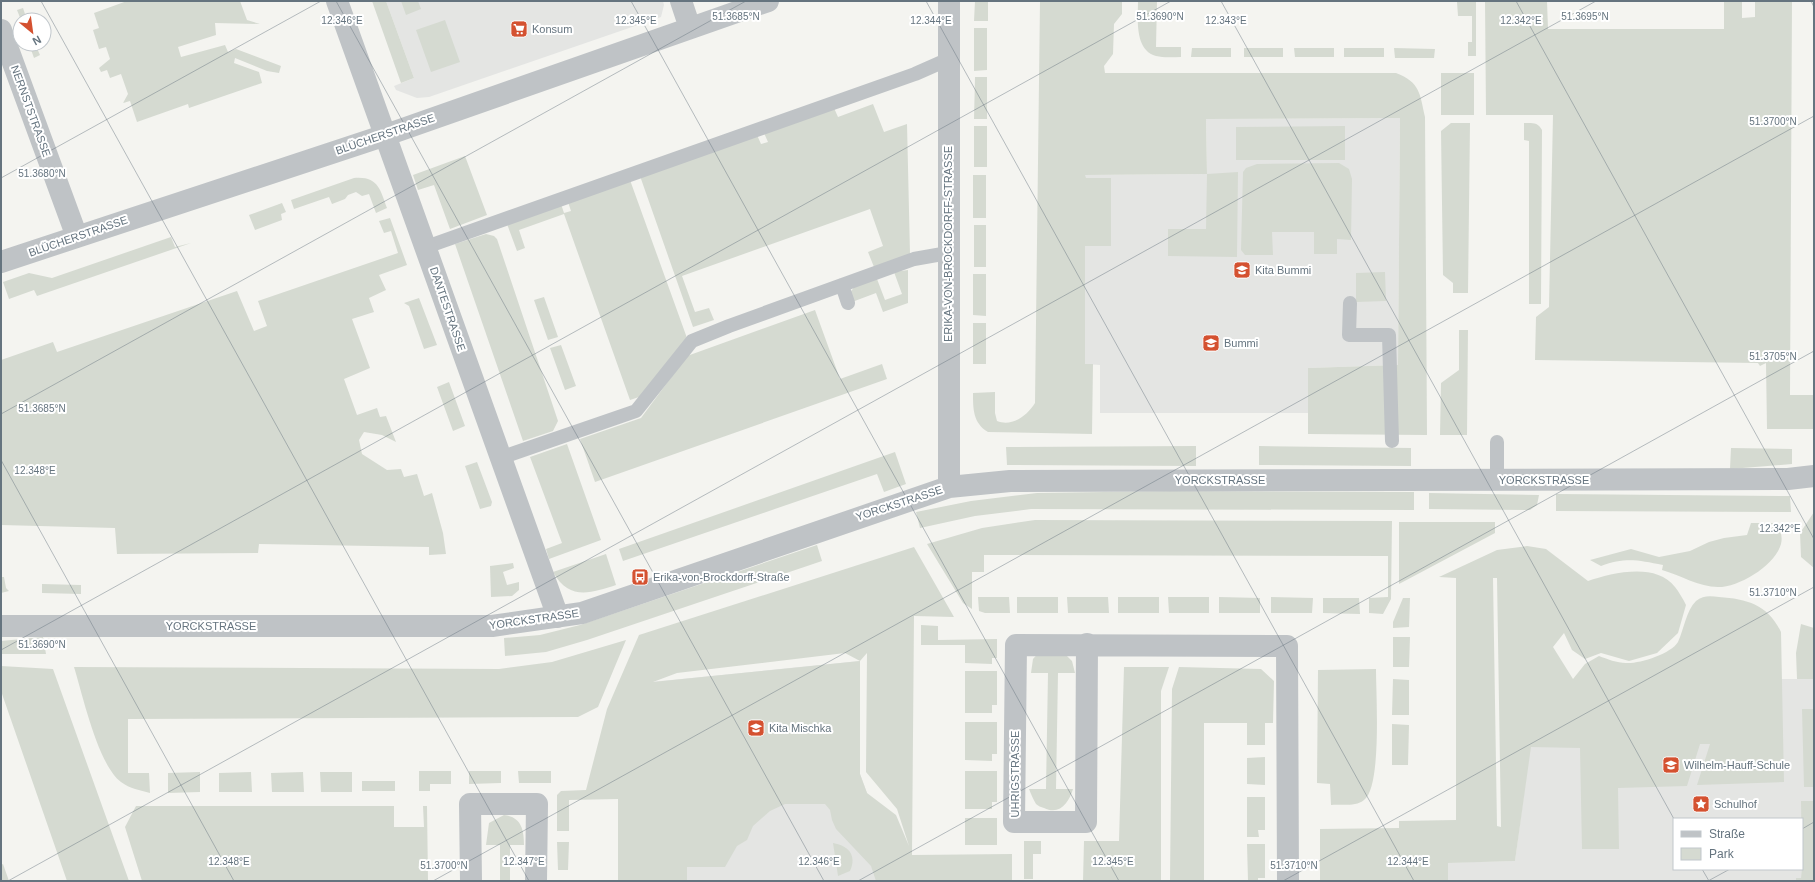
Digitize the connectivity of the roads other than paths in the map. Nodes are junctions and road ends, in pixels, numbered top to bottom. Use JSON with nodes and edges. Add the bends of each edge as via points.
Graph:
{"nodes":[{"id":1,"x":337,"y":1,"type":"edge"},
{"id":2,"x":681,"y":1,"type":"edge"},
{"id":3,"x":768,"y":1,"type":"edge"},
{"id":4,"x":949,"y":1,"type":"edge"},
{"id":5,"x":690,"y":28,"type":"junction"},
{"id":6,"x":1,"y":30,"type":"edge"},
{"id":7,"x":949,"y":59,"type":"junction"},
{"id":8,"x":386,"y":134,"type":"junction"},
{"id":9,"x":77,"y":237,"type":"junction"},
{"id":10,"x":426,"y":247,"type":"junction"},
{"id":11,"x":948,"y":254,"type":"junction"},
{"id":12,"x":1,"y":262,"type":"edge"},
{"id":13,"x":842,"y":285,"type":"junction"},
{"id":14,"x":848,"y":303,"type":"dead end"},
{"id":15,"x":1350,"y":304,"type":"dead end"},
{"id":16,"x":1392,"y":441,"type":"dead end"},
{"id":17,"x":1497,"y":442,"type":"dead end"},
{"id":18,"x":500,"y":458,"type":"junction"},
{"id":19,"x":1814,"y":476,"type":"edge"},
{"id":20,"x":1497,"y":480,"type":"junction"},
{"id":21,"x":948,"y":487,"type":"junction"},
{"id":22,"x":558,"y":618,"type":"junction"},
{"id":23,"x":1,"y":626,"type":"edge"},
{"id":24,"x":1087,"y":644,"type":"junction"},
{"id":25,"x":471,"y":881,"type":"edge"},
{"id":26,"x":536,"y":881,"type":"edge"},
{"id":27,"x":1288,"y":881,"type":"edge"}],
"edges":[{"from":1,"to":8,"type":"street","name":"DANTESTRASSE"},
{"from":2,"to":5,"type":"street"},
{"from":3,"to":5,"type":"street","name":"BLÜCHERSTRASSE"},
{"from":4,"to":7,"type":"street","name":"ERIKA-VON-BROCKDORFF-STRASSE"},
{"from":5,"to":8,"type":"street","name":"BLÜCHERSTRASSE"},
{"from":6,"to":9,"type":"street","name":"NERNSTSTRASSE"},
{"from":7,"to":10,"type":"lane","via":[[915,74]]},
{"from":7,"to":11,"type":"street","name":"ERIKA-VON-BROCKDORFF-STRASSE"},
{"from":8,"to":9,"type":"street","name":"BLÜCHERSTRASSE"},
{"from":8,"to":10,"type":"street","name":"DANTESTRASSE"},
{"from":9,"to":12,"type":"street","name":"BLÜCHERSTRASSE"},
{"from":10,"to":18,"type":"street","name":"DANTESTRASSE"},
{"from":11,"to":13,"type":"lane","via":[[914,259]]},
{"from":11,"to":21,"type":"street","name":"ERIKA-VON-BROCKDORFF-STRASSE"},
{"from":13,"to":14,"type":"lane"},
{"from":13,"to":18,"type":"lane","via":[[692,341],[636,411]]},
{"from":15,"to":16,"type":"lane","via":[[1349,335],[1390,335]]},
{"from":17,"to":20,"type":"lane"},
{"from":18,"to":22,"type":"street","name":"DANTESTRASSE"},
{"from":19,"to":20,"type":"street","name":"YORCKSTRASSE","via":[[1780,479]]},
{"from":20,"to":21,"type":"street","name":"YORCKSTRASSE","via":[[1010,480]]},
{"from":21,"to":22,"type":"street","name":"YORCKSTRASSE","via":[[582,613]]},
{"from":22,"to":23,"type":"street","name":"YORCKSTRASSE","via":[[492,626]]},
{"from":24,"to":24,"type":"street","name":"UHRIGSTRASSE","via":[[1016,645],[1014,822],[1086,822]]},
{"from":24,"to":27,"type":"street","name":"UHRIGSTRASSE","via":[[1288,646]]},
{"from":25,"to":26,"type":"street","via":[[470,804],[537,804]]}]}
